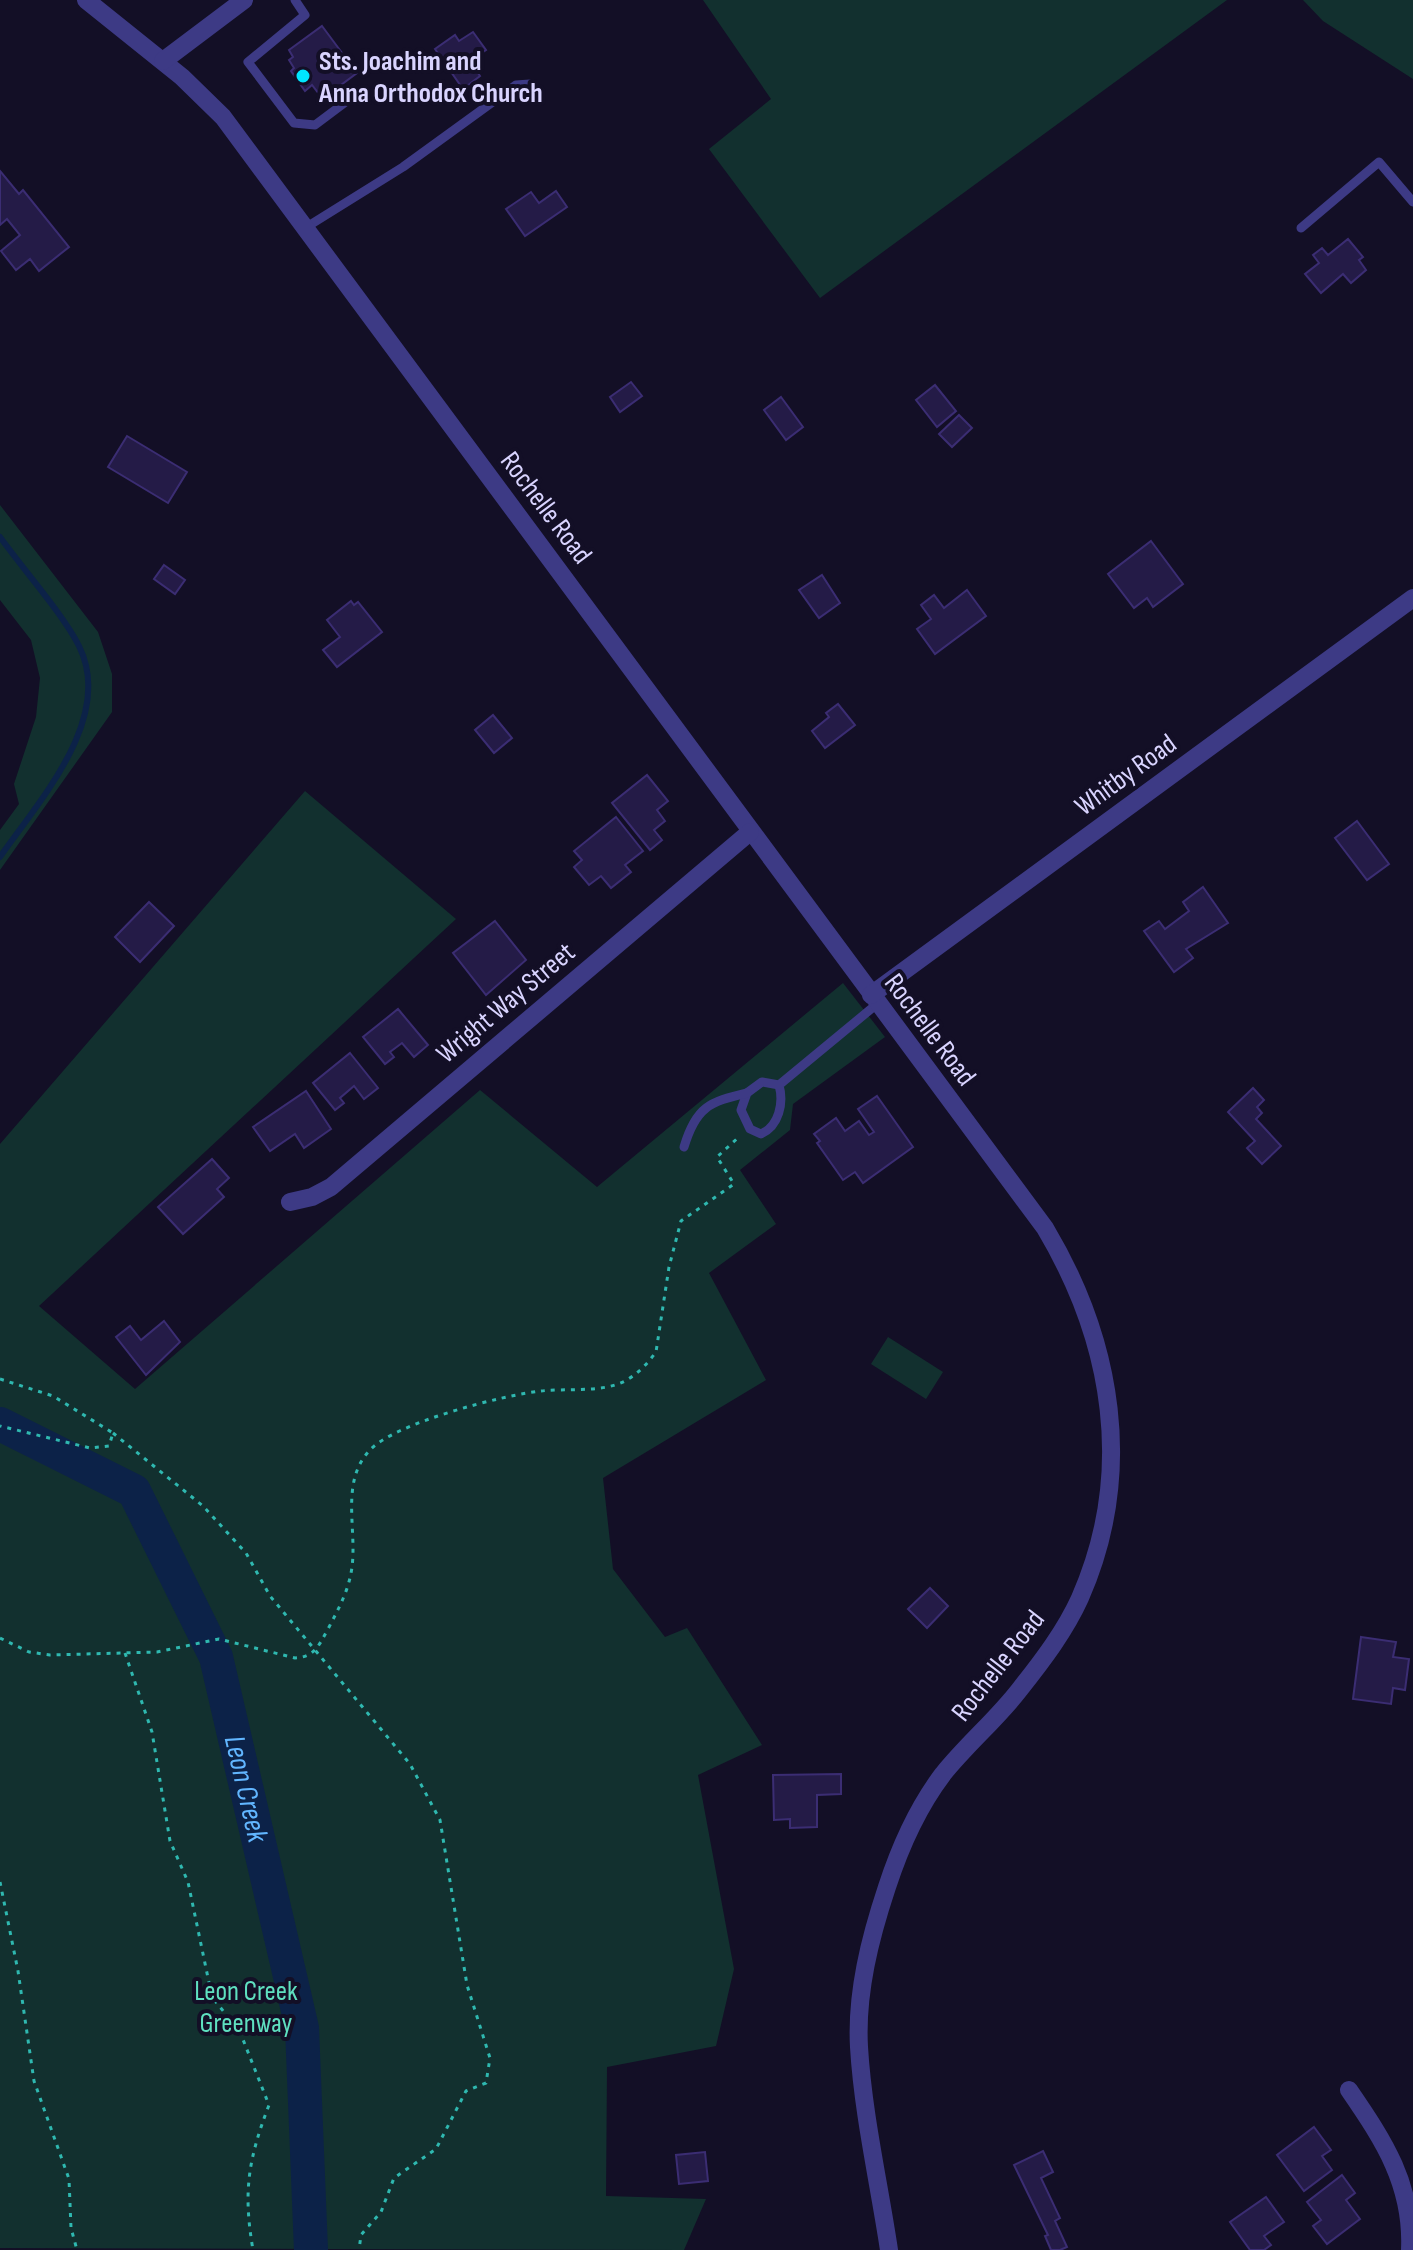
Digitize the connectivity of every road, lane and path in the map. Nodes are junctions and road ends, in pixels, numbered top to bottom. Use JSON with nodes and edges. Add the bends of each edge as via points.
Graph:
{"nodes":[{"id":1,"x":86,"y":0,"type":"edge"},
{"id":2,"x":244,"y":0,"type":"edge"},
{"id":3,"x":295,"y":0,"type":"edge"},
{"id":4,"x":163,"y":61,"type":"junction"},
{"id":5,"x":530,"y":84,"type":"dead end"},
{"id":6,"x":351,"y":98,"type":"dead end"},
{"id":7,"x":1413,"y":202,"type":"edge"},
{"id":8,"x":305,"y":228,"type":"junction"},
{"id":9,"x":1301,"y":228,"type":"dead end"},
{"id":10,"x":1413,"y":598,"type":"edge"},
{"id":11,"x":750,"y":832,"type":"junction"},
{"id":12,"x":874,"y":999,"type":"junction"},
{"id":13,"x":779,"y":1085,"type":"junction"},
{"id":14,"x":747,"y":1093,"type":"junction"},
{"id":15,"x":750,"y":1129,"type":"junction"},
{"id":16,"x":684,"y":1147,"type":"dead end"},
{"id":17,"x":290,"y":1202,"type":"dead end"},
{"id":18,"x":0,"y":1379,"type":"edge"},
{"id":19,"x":0,"y":1426,"type":"edge"},
{"id":20,"x":113,"y":1433,"type":"junction"},
{"id":21,"x":0,"y":1638,"type":"edge"},
{"id":22,"x":317,"y":1650,"type":"junction"},
{"id":23,"x":125,"y":1653,"type":"junction"},
{"id":24,"x":0,"y":1882,"type":"edge"},
{"id":25,"x":1349,"y":2090,"type":"dead end"},
{"id":26,"x":77,"y":2250,"type":"edge"},
{"id":27,"x":253,"y":2250,"type":"edge"},
{"id":28,"x":359,"y":2250,"type":"edge"},
{"id":29,"x":889,"y":2250,"type":"edge"},
{"id":30,"x":1410,"y":2250,"type":"edge"}],
"edges":[{"from":1,"to":4,"type":"street","name":"Rochelle Road"},
{"from":2,"to":4,"type":"street"},
{"from":3,"to":6,"type":"lane","via":[[305,15],[248,62],[294,123],[315,125]]},
{"from":4,"to":8,"type":"street","name":"Rochelle Road","via":[[223,117]]},
{"from":5,"to":8,"type":"lane","via":[[516,85],[403,167]]},
{"from":7,"to":9,"type":"lane","via":[[1379,162]]},
{"from":8,"to":11,"type":"street","name":"Rochelle Road"},
{"from":10,"to":12,"type":"street","name":"Whitby Road"},
{"from":11,"to":12,"type":"street","name":"Rochelle Road"},
{"from":11,"to":17,"type":"street","name":"Wright Way Street","via":[[331,1187]]},
{"from":12,"to":13,"type":"lane"},
{"from":12,"to":29,"type":"street","name":"Rochelle Road","via":[[1063,1259],[1097,1341],[1110,1427],[1105,1512],[1080,1599],[1018,1692],[944,1774],[919,1812],[893,1871],[864,1968],[859,2047]]},
{"from":13,"to":14,"type":"lane","via":[[762,1082]]},
{"from":13,"to":15,"type":"lane","via":[[782,1097],[770,1130],[761,1134]]},
{"from":14,"to":15,"type":"lane","via":[[741,1110]]},
{"from":14,"to":16,"type":"lane","via":[[707,1106]]},
{"from":15,"to":22,"type":"path","via":[[717,1157],[734,1184],[681,1221],[656,1352],[648,1363],[624,1382],[498,1400],[399,1431],[357,1465],[346,1594]]},
{"from":18,"to":20,"type":"path","via":[[53,1396]]},
{"from":19,"to":20,"type":"path","via":[[90,1448],[109,1446]]},
{"from":20,"to":22,"type":"path","via":[[203,1506],[246,1553],[270,1596]]},
{"from":21,"to":23,"type":"path","via":[[50,1655]]},
{"from":22,"to":23,"type":"path","via":[[307,1658],[295,1658],[219,1639]]},
{"from":22,"to":28,"type":"path","via":[[410,1764],[440,1820],[467,1985],[490,2058],[486,2083],[466,2091],[436,2149],[394,2178],[381,2212],[361,2235]]},
{"from":23,"to":27,"type":"path","via":[[152,1732],[170,1841],[188,1882],[212,1997],[240,2032],[269,2105],[253,2147],[246,2205]]},
{"from":24,"to":26,"type":"path","via":[[34,2081],[69,2179]]},
{"from":25,"to":30,"type":"street","via":[[1388,2147],[1402,2179]]}]}
